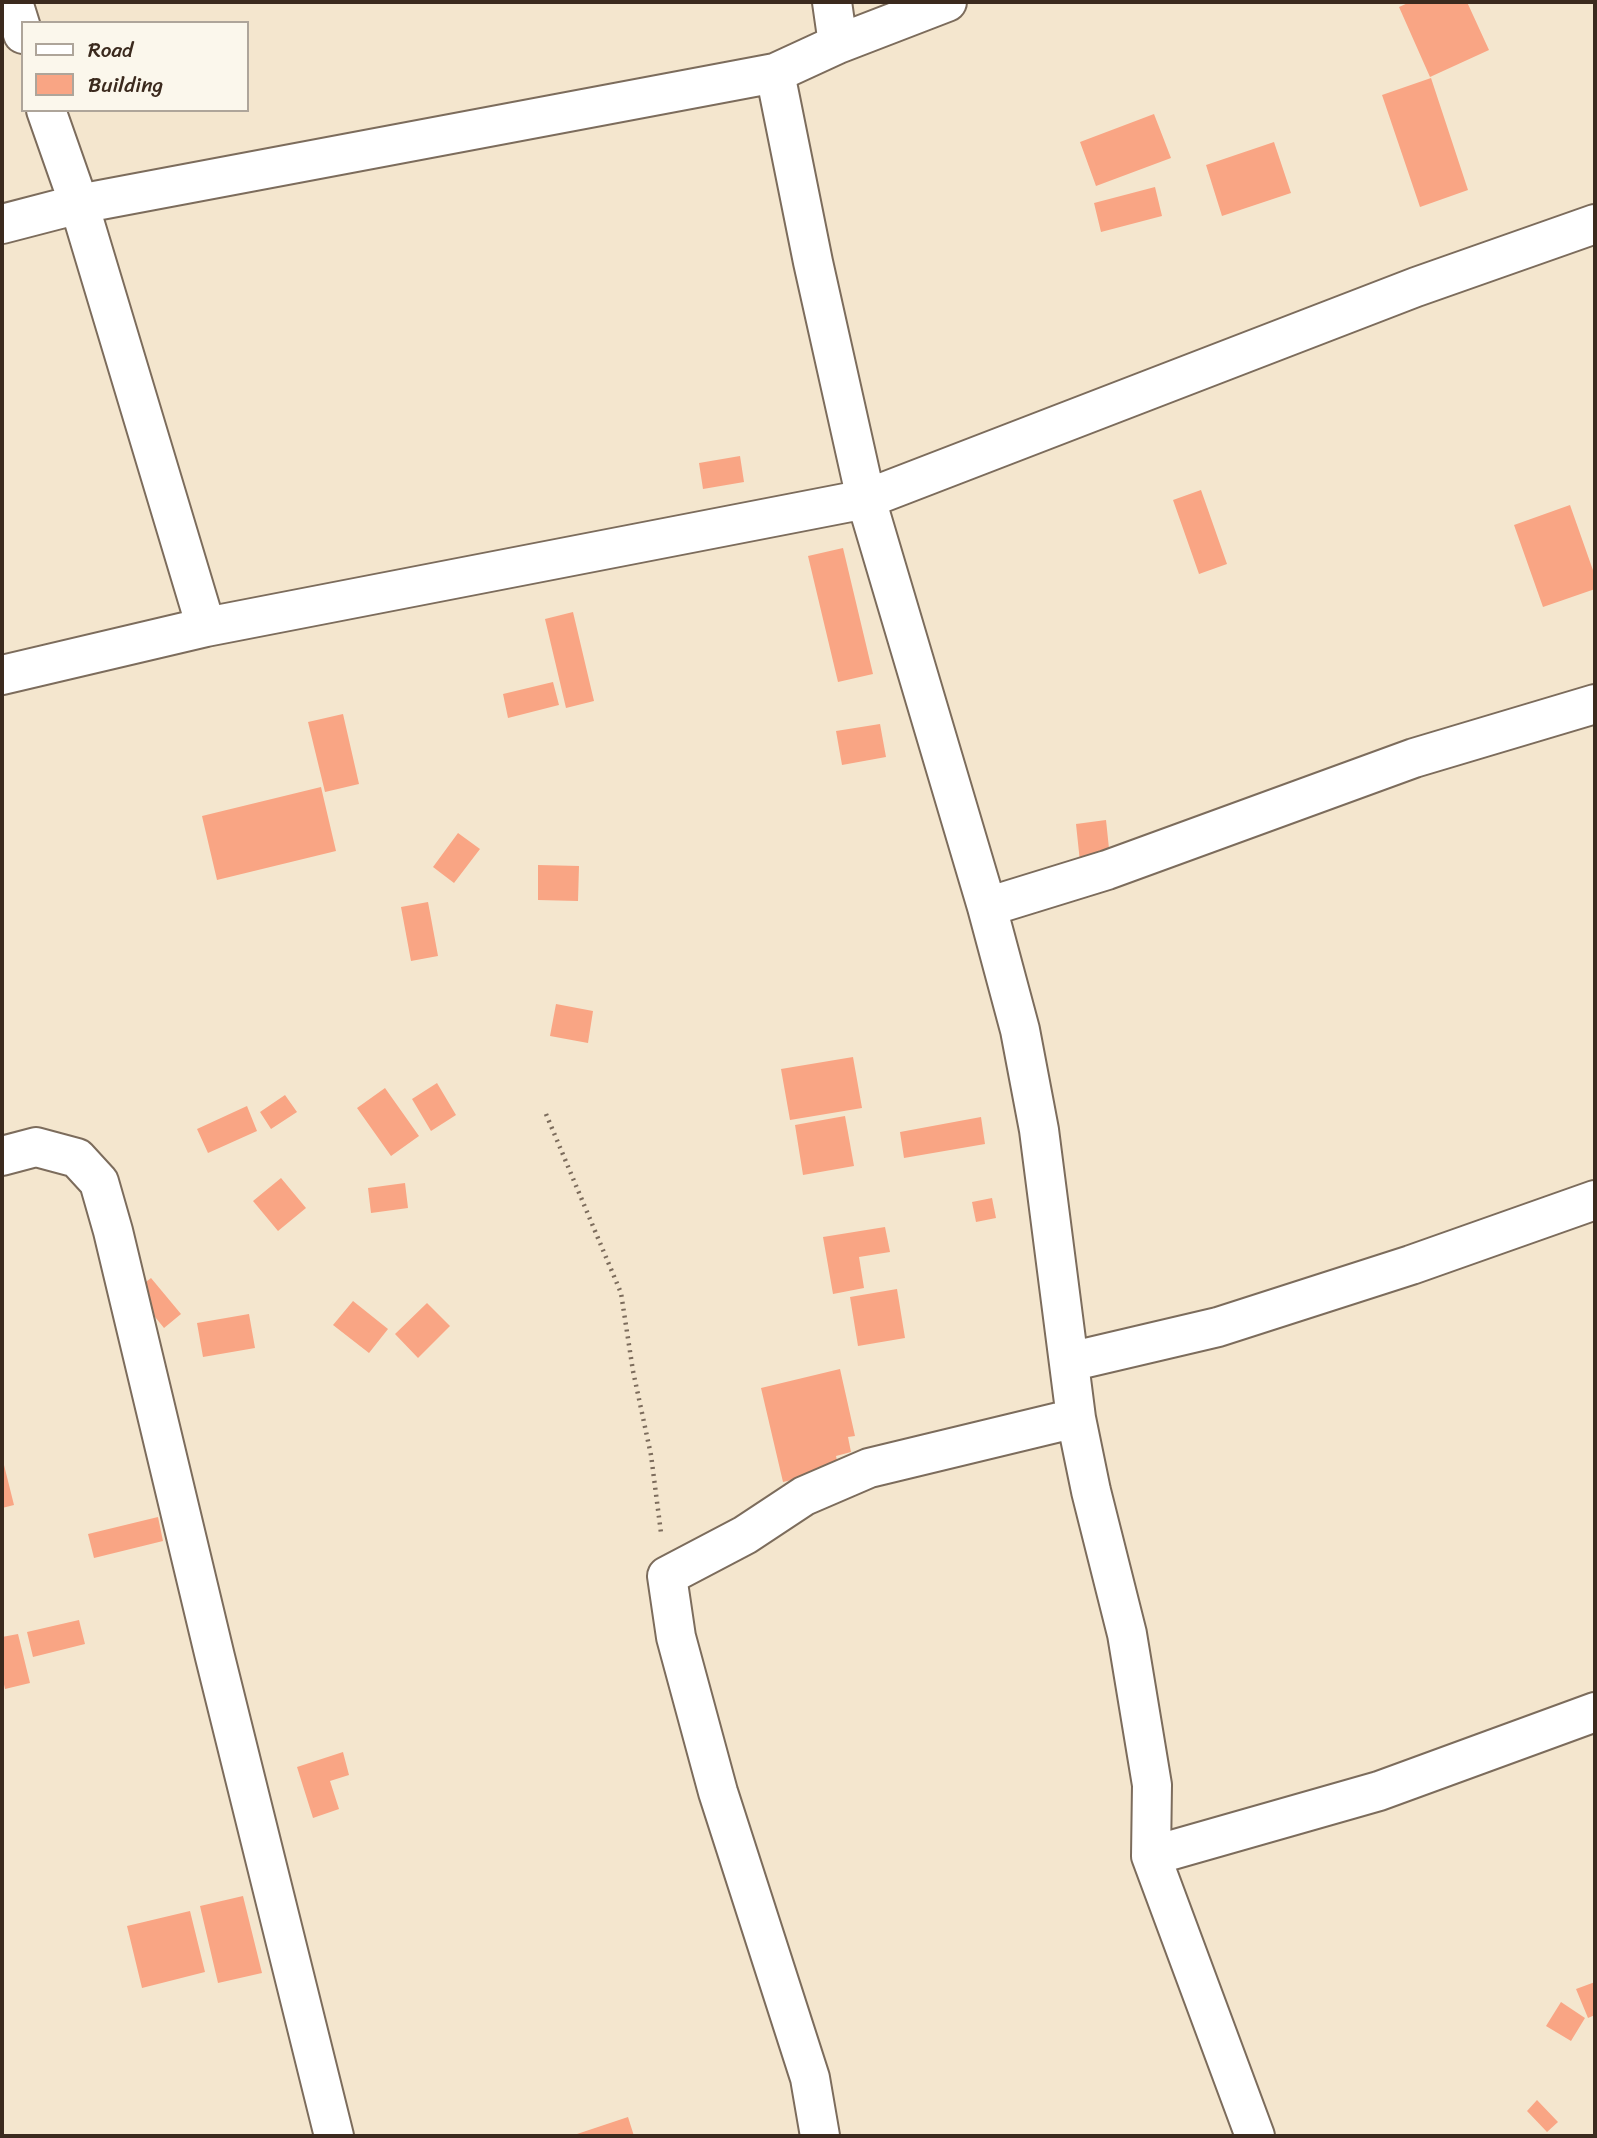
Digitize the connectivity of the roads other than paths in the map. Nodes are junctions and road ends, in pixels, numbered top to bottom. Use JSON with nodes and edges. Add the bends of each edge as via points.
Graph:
{"nodes":[{"id":1,"x":13,"y":2,"type":"edge"},
{"id":2,"x":832,"y":2,"type":"edge"},
{"id":3,"x":947,"y":2,"type":"edge"},
{"id":4,"x":21,"y":28,"type":"edge"},
{"id":5,"x":838,"y":44,"type":"junction"},
{"id":6,"x":775,"y":73,"type":"junction"},
{"id":7,"x":47,"y":112,"type":"edge"},
{"id":8,"x":79,"y":204,"type":"junction"},
{"id":9,"x":2,"y":224,"type":"edge"},
{"id":10,"x":1595,"y":224,"type":"edge"},
{"id":11,"x":866,"y":499,"type":"junction"},
{"id":12,"x":206,"y":627,"type":"junction"},
{"id":13,"x":2,"y":675,"type":"edge"},
{"id":14,"x":1595,"y":704,"type":"edge"},
{"id":15,"x":987,"y":907,"type":"junction"},
{"id":16,"x":2,"y":1156,"type":"edge"},
{"id":17,"x":1595,"y":1200,"type":"edge"},
{"id":18,"x":1069,"y":1362,"type":"junction"},
{"id":19,"x":1076,"y":1418,"type":"junction"},
{"id":20,"x":1595,"y":1712,"type":"edge"},
{"id":21,"x":1151,"y":1856,"type":"junction"},
{"id":22,"x":334,"y":2136,"type":"edge"},
{"id":23,"x":820,"y":2136,"type":"edge"},
{"id":24,"x":1255,"y":2136,"type":"edge"}],
"edges":[{"from":1,"to":4,"type":"street"},
{"from":2,"to":5,"type":"street"},
{"from":3,"to":5,"type":"street"},
{"from":5,"to":6,"type":"street"},
{"from":6,"to":8,"type":"street"},
{"from":6,"to":11,"type":"street"},
{"from":7,"to":8,"type":"street"},
{"from":8,"to":9,"type":"street"},
{"from":8,"to":12,"type":"street"},
{"from":10,"to":11,"type":"street","via":[[1416,287]]},
{"from":11,"to":12,"type":"street"},
{"from":11,"to":15,"type":"street"},
{"from":12,"to":13,"type":"street"},
{"from":14,"to":15,"type":"street","via":[[1414,758],[1107,870]]},
{"from":15,"to":18,"type":"street","via":[[1020,1030],[1039,1130]]},
{"from":16,"to":22,"type":"street","via":[[36,1147],[67,1155],[77,1158],[99,1182]]},
{"from":17,"to":18,"type":"street","via":[[1218,1327]]},
{"from":18,"to":19,"type":"street"},
{"from":19,"to":21,"type":"street","via":[[1127,1634],[1153,1785]]},
{"from":19,"to":23,"type":"street","via":[[869,1468],[804,1496],[745,1535],[667,1576],[676,1637],[718,1792],[810,2078]]},
{"from":20,"to":21,"type":"street","via":[[1379,1791]]},
{"from":21,"to":24,"type":"street"}]}
